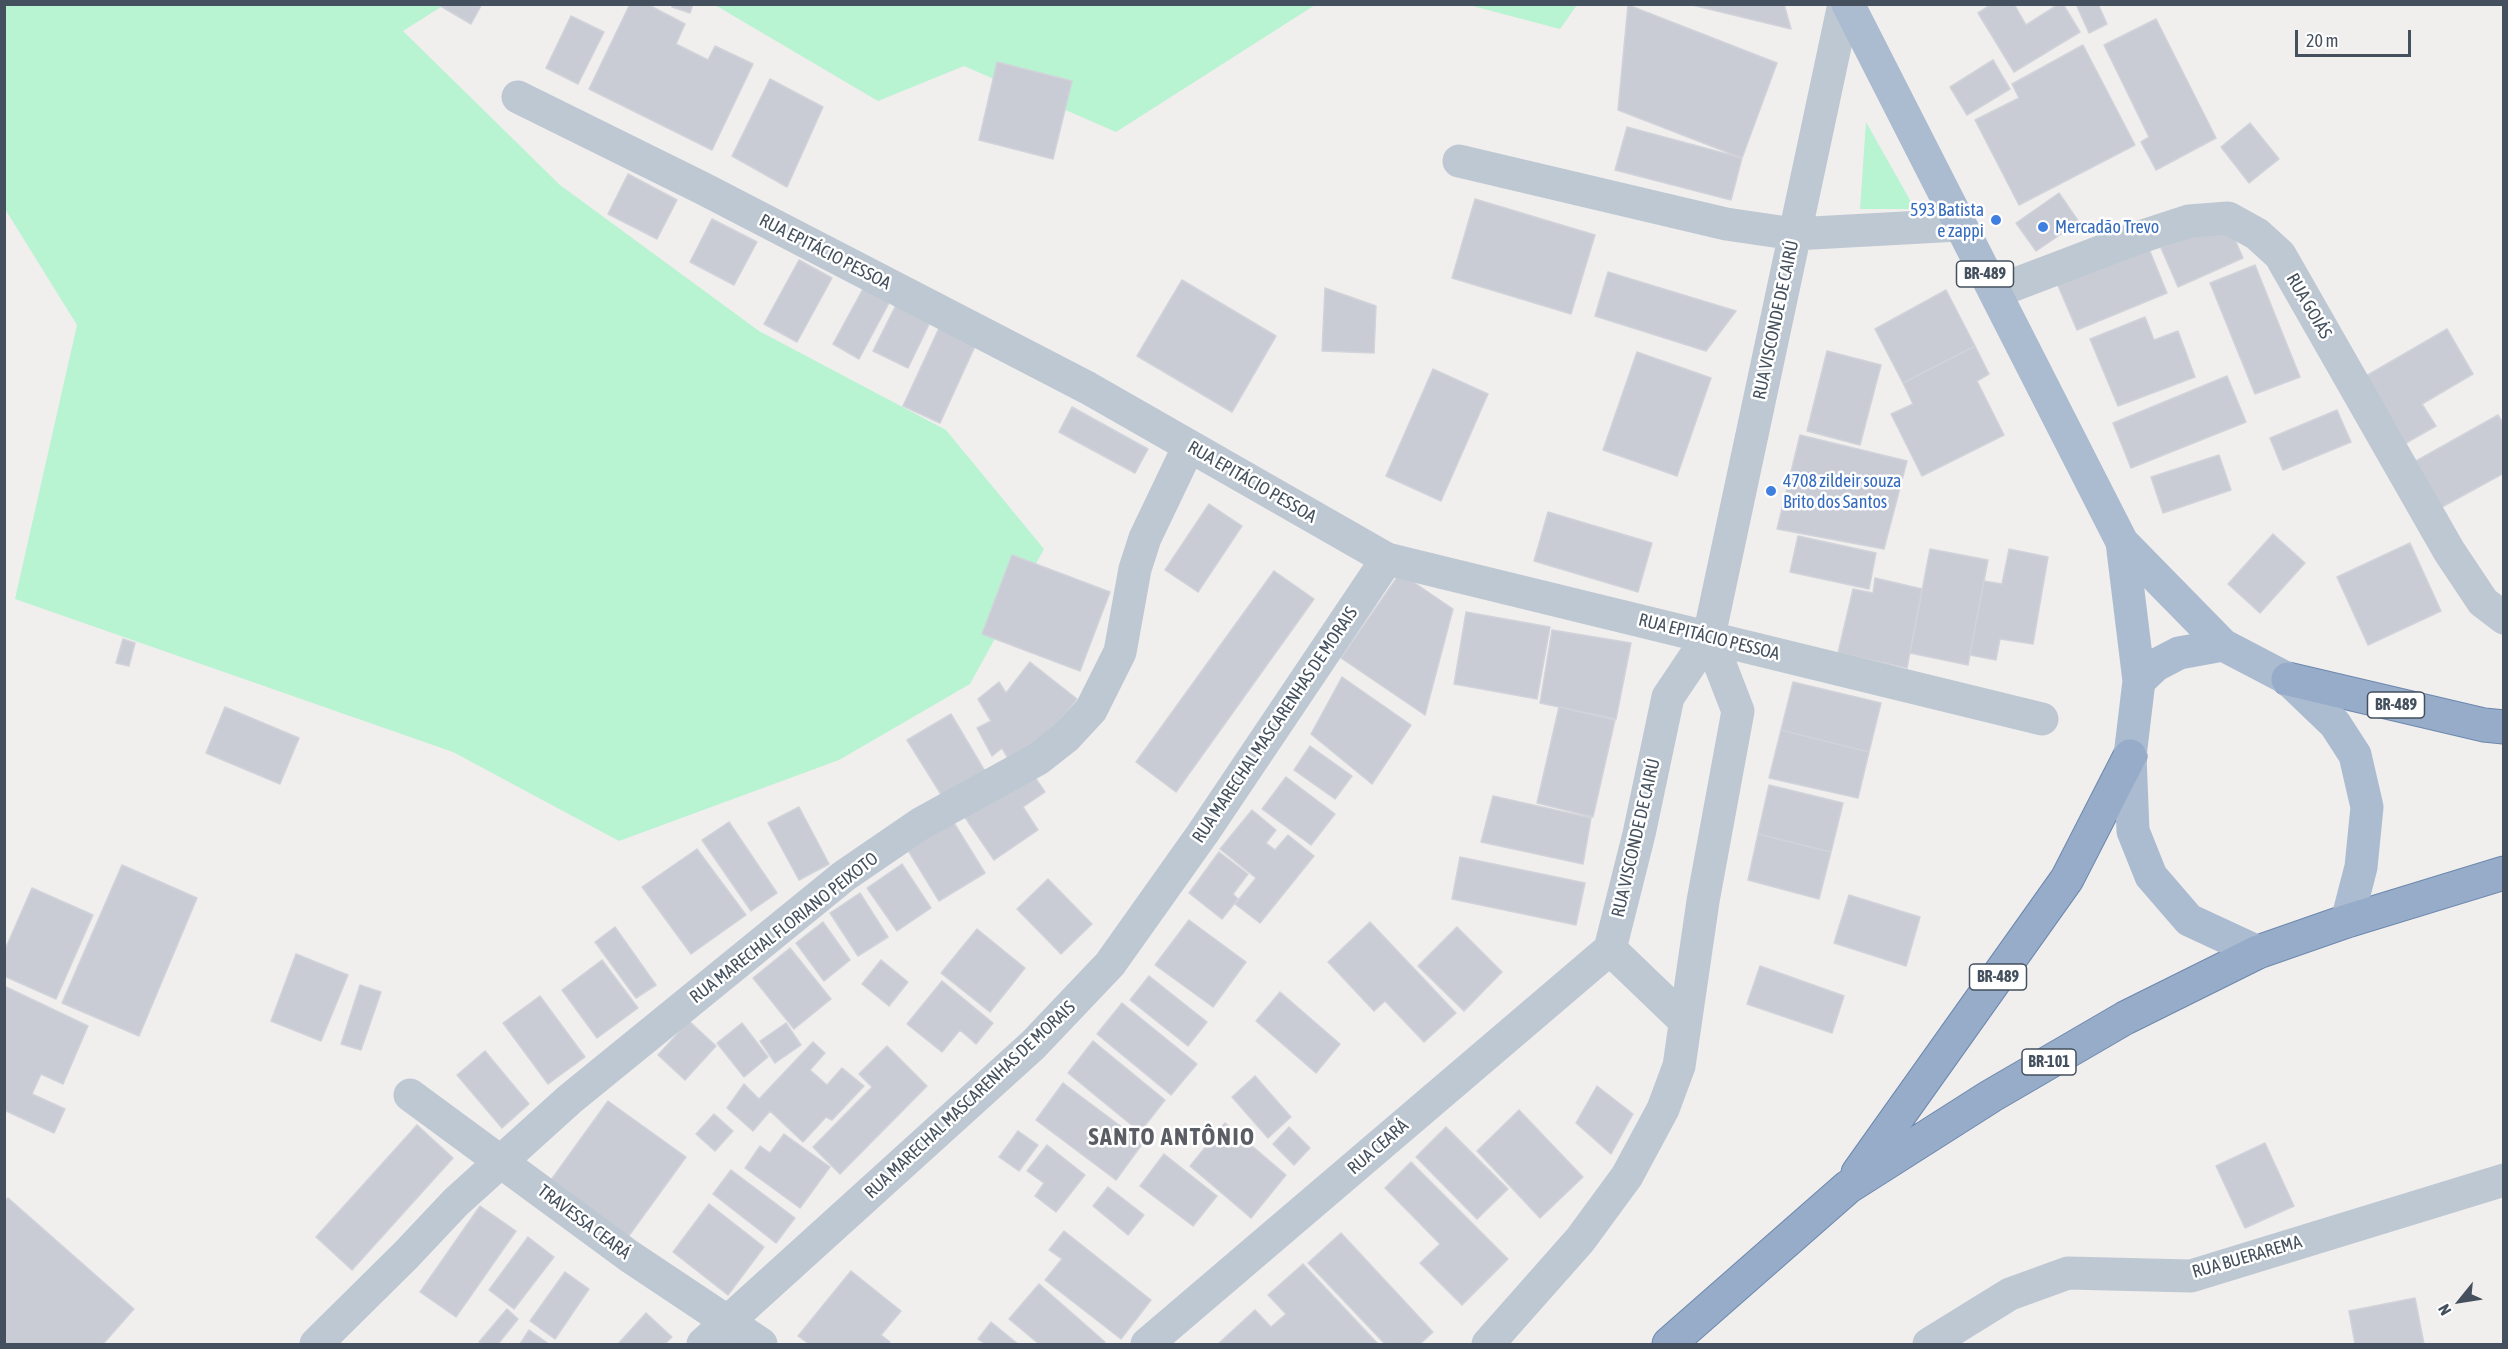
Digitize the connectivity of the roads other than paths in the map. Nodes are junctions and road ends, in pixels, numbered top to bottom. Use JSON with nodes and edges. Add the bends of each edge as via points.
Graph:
{"nodes":[{"id":1,"x":1846,"y":4,"type":"edge"},
{"id":2,"x":518,"y":97,"type":"dead end"},
{"id":3,"x":1459,"y":161,"type":"dead end"},
{"id":4,"x":1959,"y":225,"type":"junction"},
{"id":5,"x":1794,"y":234,"type":"junction"},
{"id":6,"x":1995,"y":292,"type":"junction"},
{"id":7,"x":1190,"y":446,"type":"junction"},
{"id":8,"x":2122,"y":542,"type":"junction"},
{"id":9,"x":1387,"y":559,"type":"junction"},
{"id":10,"x":2504,"y":618,"type":"edge"},
{"id":11,"x":1709,"y":636,"type":"junction"},
{"id":12,"x":2223,"y":645,"type":"junction"},
{"id":13,"x":2288,"y":680,"type":"junction"},
{"id":14,"x":2139,"y":681,"type":"junction"},
{"id":15,"x":2042,"y":719,"type":"dead end"},
{"id":16,"x":2504,"y":727,"type":"edge"},
{"id":17,"x":2130,"y":756,"type":"junction"},
{"id":18,"x":2504,"y":873,"type":"edge"},
{"id":19,"x":2347,"y":921,"type":"junction"},
{"id":20,"x":1610,"y":949,"type":"junction"},
{"id":21,"x":2258,"y":952,"type":"junction"},
{"id":22,"x":1685,"y":1021,"type":"junction"},
{"id":23,"x":410,"y":1095,"type":"dead end"},
{"id":24,"x":502,"y":1160,"type":"junction"},
{"id":25,"x":2504,"y":1180,"type":"edge"},
{"id":26,"x":1848,"y":1187,"type":"junction"},
{"id":27,"x":728,"y":1321,"type":"junction"},
{"id":28,"x":316,"y":1344,"type":"edge"},
{"id":29,"x":703,"y":1344,"type":"edge"},
{"id":30,"x":761,"y":1344,"type":"edge"},
{"id":31,"x":1147,"y":1344,"type":"edge"},
{"id":32,"x":1488,"y":1344,"type":"edge"},
{"id":33,"x":1669,"y":1344,"type":"edge"},
{"id":34,"x":1929,"y":1344,"type":"edge"}],
"edges":[{"from":1,"to":4,"type":"main road","number":"BR-489"},
{"from":1,"to":5,"type":"street","name":"RUA VISCONDE DE CAIRÚ"},
{"from":2,"to":7,"type":"street","name":"RUA EPITÁCIO PESSOA","via":[[1088,388]]},
{"from":3,"to":5,"type":"street","via":[[1726,224]]},
{"from":4,"to":5,"type":"street"},
{"from":4,"to":6,"type":"main road","number":"BR-489"},
{"from":5,"to":11,"type":"street","name":"RUA VISCONDE DE CAIRÚ"},
{"from":6,"to":8,"type":"main road","number":"BR-489"},
{"from":6,"to":10,"type":"street","name":"RUA GOIÁS","via":[[2189,221],[2228,219],[2258,234],[2280,255],[2449,551],[2483,602]]},
{"from":7,"to":9,"type":"street","name":"RUA EPITÁCIO PESSOA"},
{"from":7,"to":24,"type":"street","name":"RUA MARECHAL FLORIANO PEIXOTO","via":[[1145,538],[1135,569],[1120,652],[1091,710],[1066,737],[1038,759],[920,824],[844,876],[570,1099]]},
{"from":8,"to":12,"type":"main road","number":"BR-489"},
{"from":8,"to":14,"type":"main road","number":"BR-489"},
{"from":9,"to":11,"type":"street","name":"RUA EPITÁCIO PESSOA"},
{"from":9,"to":27,"type":"street","name":"RUA MARECHAL MASCARENHAS DE MORAIS","via":[[1110,964],[1033,1045]]},
{"from":11,"to":15,"type":"street","name":"RUA EPITÁCIO PESSOA"},
{"from":11,"to":20,"type":"street","name":"RUA VISCONDE DE CAIRÚ","via":[[1668,697]]},
{"from":11,"to":22,"type":"street","via":[[1738,711]]},
{"from":12,"to":13,"type":"main road","number":"BR-489"},
{"from":12,"to":14,"type":"main road","via":[[2179,653],[2156,665]]},
{"from":13,"to":16,"type":"highway","number":"BR-489"},
{"from":13,"to":19,"type":"main road","number":"BR-489","via":[[2335,724],[2355,755],[2367,807],[2361,867]]},
{"from":14,"to":17,"type":"main road","number":"BR-489"},
{"from":17,"to":21,"type":"main road","number":"BR-489","via":[[2133,831],[2151,876],[2189,920]]},
{"from":17,"to":26,"type":"highway","number":"BR-489","via":[[2067,879]]},
{"from":18,"to":19,"type":"highway","number":"BR-101"},
{"from":19,"to":21,"type":"highway","number":"BR-101"},
{"from":20,"to":22,"type":"street"},
{"from":20,"to":31,"type":"street","name":"RUA CEARÁ"},
{"from":21,"to":26,"type":"highway","number":"BR-101","via":[[2125,1018],[1991,1096]]},
{"from":22,"to":32,"type":"street","via":[[1679,1066],[1627,1176],[1580,1240]]},
{"from":23,"to":24,"type":"street","name":"TRAVESSA CEARÁ"},
{"from":24,"to":27,"type":"street","name":"TRAVESSA CEARÁ","via":[[630,1256]]},
{"from":24,"to":28,"type":"street","name":"RUA MARECHAL FLORIANO PEIXOTO"},
{"from":25,"to":34,"type":"street","name":"RUA BUERAREMA","via":[[2191,1276],[2068,1273],[2010,1294]]},
{"from":26,"to":33,"type":"highway","number":"BR-101"},
{"from":27,"to":29,"type":"street","name":"RUA MARECHAL MASCARENHAS DE MORAIS"},
{"from":27,"to":30,"type":"street","name":"TRAVESSA CEARÁ"}]}
